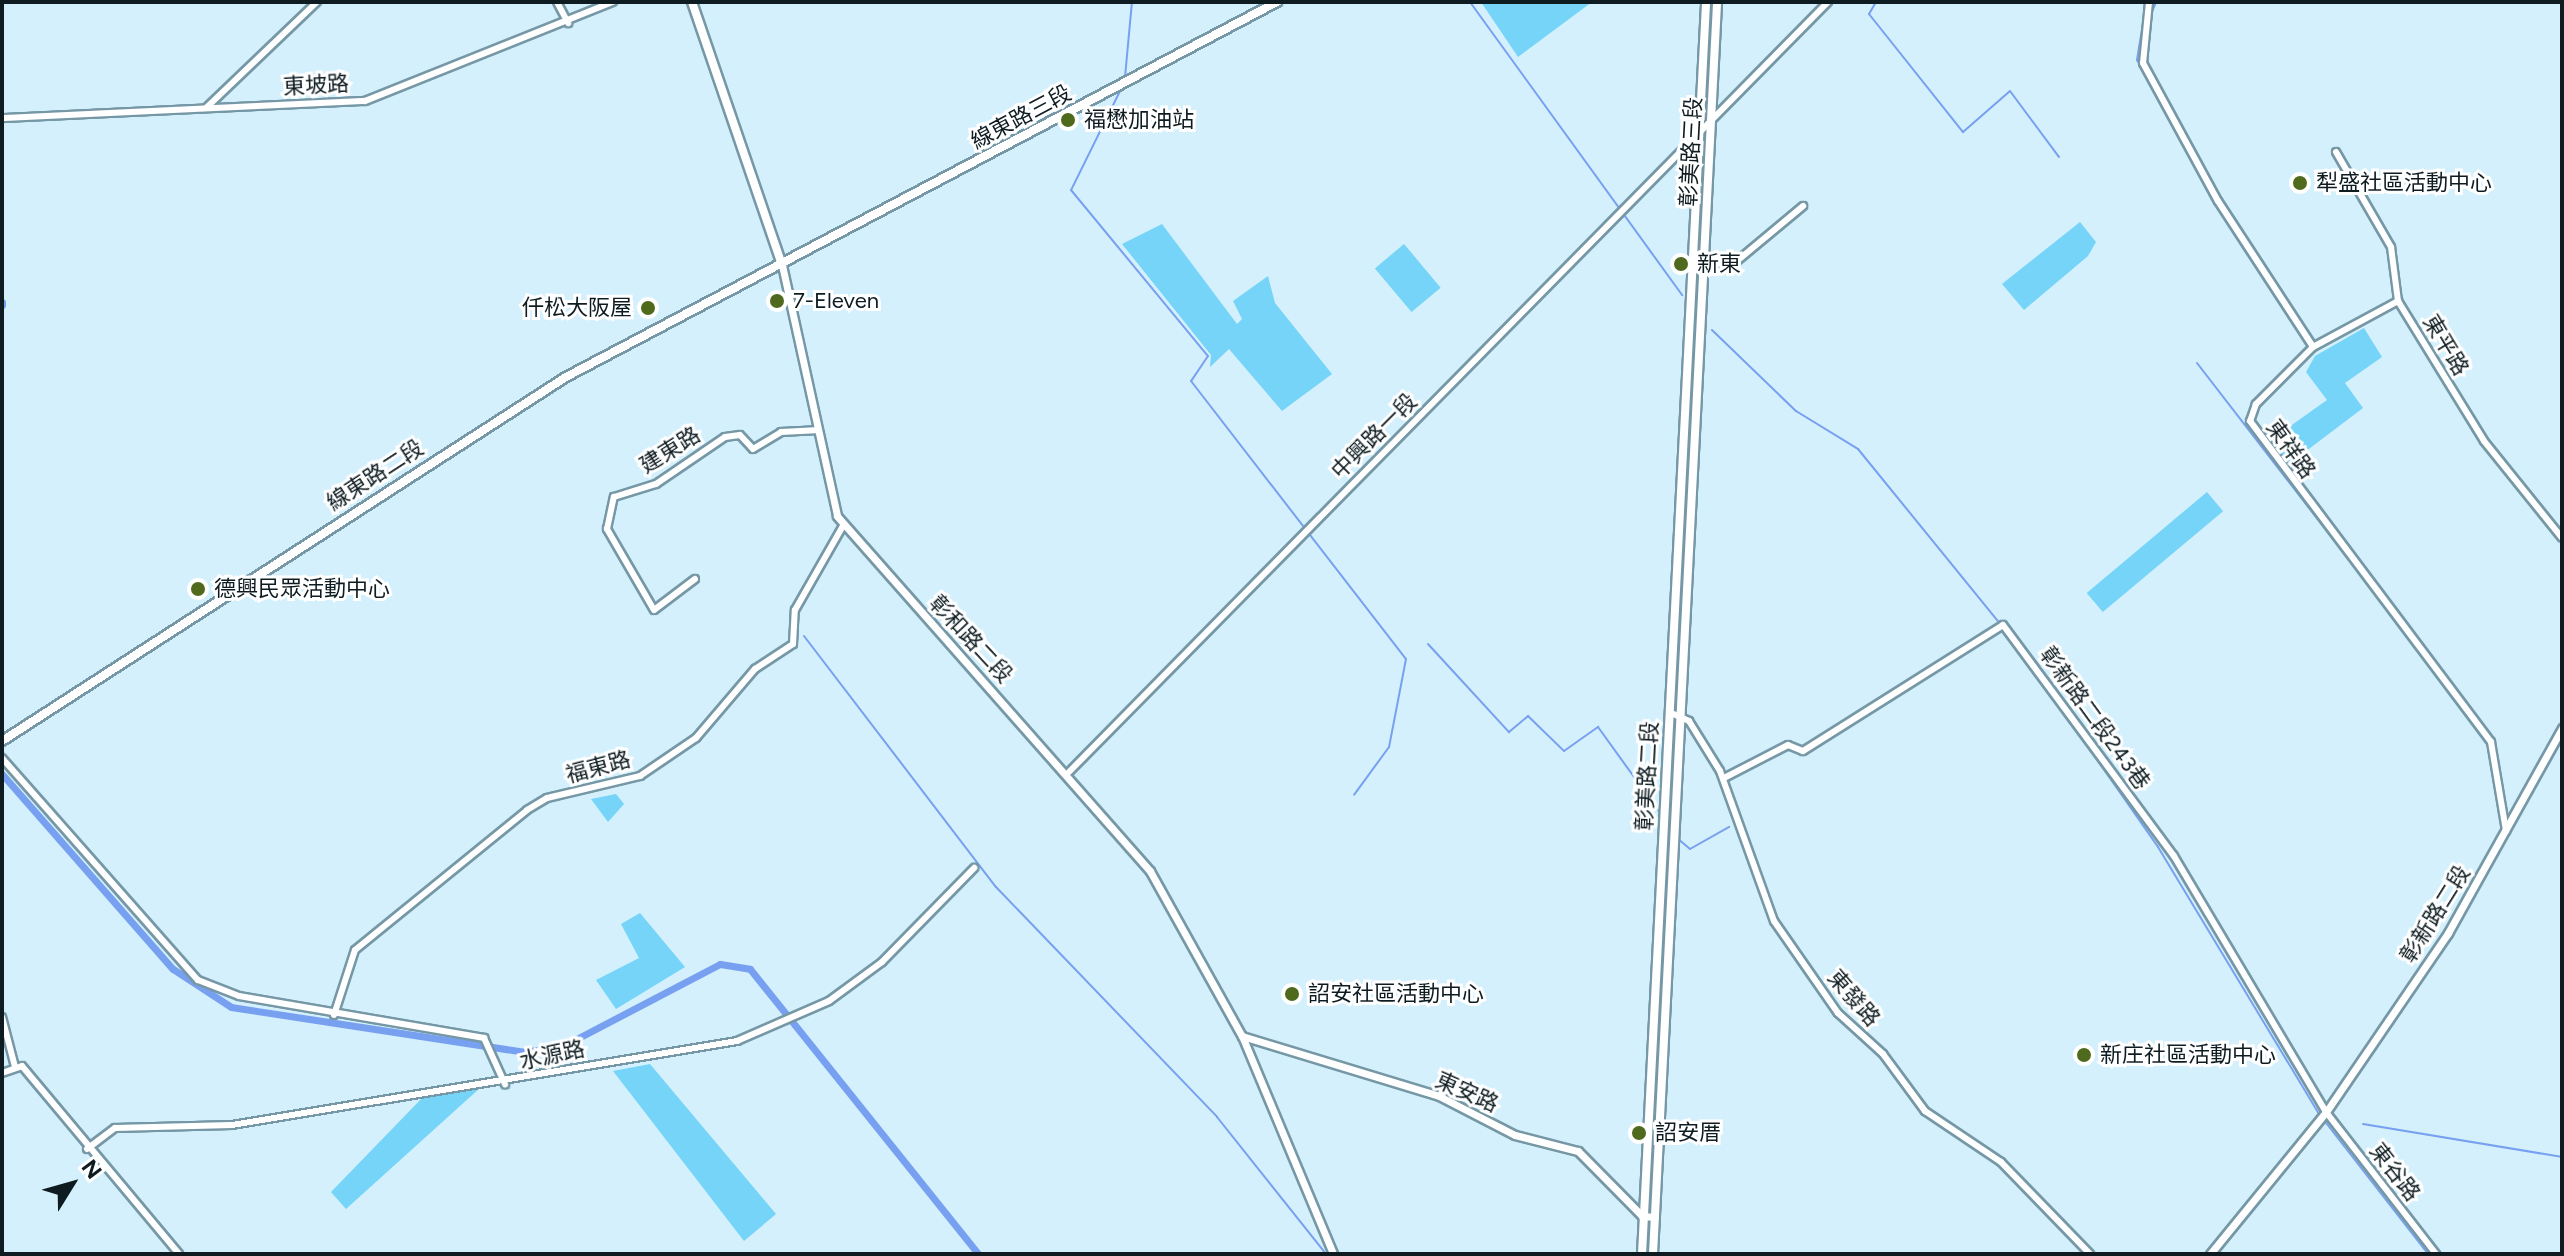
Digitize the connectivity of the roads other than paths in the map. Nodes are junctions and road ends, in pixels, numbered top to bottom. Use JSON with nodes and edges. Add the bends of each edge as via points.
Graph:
{"nodes":[{"id":1,"x":317,"y":2,"type":"edge"},
{"id":2,"x":557,"y":2,"type":"edge"},
{"id":3,"x":613,"y":2,"type":"edge"},
{"id":4,"x":692,"y":2,"type":"edge"},
{"id":5,"x":1277,"y":2,"type":"edge"},
{"id":6,"x":1706,"y":2,"type":"edge"},
{"id":7,"x":1717,"y":2,"type":"edge"},
{"id":8,"x":1828,"y":2,"type":"edge"},
{"id":9,"x":2149,"y":2,"type":"edge"},
{"id":10,"x":568,"y":23,"type":"junction"},
{"id":11,"x":206,"y":108,"type":"junction"},
{"id":12,"x":2,"y":118,"type":"edge"},
{"id":13,"x":1705,"y":127,"type":"junction"},
{"id":14,"x":2336,"y":152,"type":"dead end"},
{"id":15,"x":1803,"y":206,"type":"dead end"},
{"id":16,"x":1703,"y":259,"type":"junction"},
{"id":17,"x":782,"y":265,"type":"junction"},
{"id":18,"x":1691,"y":301,"type":"joint"},
{"id":19,"x":2398,"y":301,"type":"junction"},
{"id":20,"x":1701,"y":304,"type":"joint"},
{"id":21,"x":2313,"y":347,"type":"junction"},
{"id":22,"x":815,"y":430,"type":"junction"},
{"id":23,"x":1685,"y":511,"type":"junction"},
{"id":24,"x":843,"y":526,"type":"junction"},
{"id":25,"x":2562,"y":538,"type":"edge"},
{"id":26,"x":695,"y":579,"type":"dead end"},
{"id":27,"x":1669,"y":712,"type":"junction"},
{"id":28,"x":1679,"y":713,"type":"junction"},
{"id":29,"x":2562,"y":728,"type":"edge"},
{"id":30,"x":2,"y":741,"type":"edge"},
{"id":31,"x":2,"y":758,"type":"edge"},
{"id":32,"x":1069,"y":772,"type":"junction"},
{"id":33,"x":1724,"y":778,"type":"junction"},
{"id":34,"x":2506,"y":831,"type":"junction"},
{"id":35,"x":974,"y":868,"type":"dead end"},
{"id":36,"x":334,"y":1015,"type":"junction"},
{"id":37,"x":2,"y":1017,"type":"edge"},
{"id":38,"x":1242,"y":1036,"type":"junction"},
{"id":39,"x":18,"y":1066,"type":"junction"},
{"id":40,"x":2,"y":1073,"type":"edge"},
{"id":41,"x":505,"y":1084,"type":"junction"},
{"id":42,"x":2323,"y":1115,"type":"junction"},
{"id":43,"x":87,"y":1149,"type":"junction"},
{"id":44,"x":1647,"y":1157,"type":"junction"},
{"id":45,"x":1658,"y":1158,"type":"junction"},
{"id":46,"x":1642,"y":1216,"type":"junction"},
{"id":47,"x":1655,"y":1217,"type":"junction"},
{"id":48,"x":179,"y":1254,"type":"edge"},
{"id":49,"x":1333,"y":1254,"type":"edge"},
{"id":50,"x":1642,"y":1254,"type":"edge"},
{"id":51,"x":1653,"y":1254,"type":"edge"},
{"id":52,"x":2090,"y":1254,"type":"edge"},
{"id":53,"x":2210,"y":1254,"type":"edge"},
{"id":54,"x":2436,"y":1254,"type":"edge"}],
"edges":[{"from":1,"to":11,"type":"street"},
{"from":2,"to":10,"type":"street"},
{"from":3,"to":10,"type":"street","name":"東坡路"},
{"from":4,"to":17,"type":"main road","name":"彰和路二段"},
{"from":5,"to":17,"type":"main road","name":"線東路三段"},
{"from":6,"to":13,"type":"main road","name":"彰美路三段"},
{"from":7,"to":13,"type":"main road","name":"彰美路三段"},
{"from":8,"to":13,"type":"street","name":"中興路一段"},
{"from":9,"to":21,"type":"street","via":[[2143,63],[2218,201]]},
{"from":10,"to":11,"type":"street","name":"東坡路","via":[[365,101]]},
{"from":11,"to":12,"type":"street","name":"東坡路"},
{"from":13,"to":16,"type":"main road","name":"彰美路三段"},
{"from":13,"to":18,"type":"main road","name":"彰美路三段"},
{"from":13,"to":32,"type":"street","name":"中興路一段"},
{"from":14,"to":19,"type":"street","name":"東平路","via":[[2391,247]]},
{"from":15,"to":16,"type":"street","via":[[1731,266]]},
{"from":16,"to":20,"type":"main road","name":"彰美路三段"},
{"from":17,"to":22,"type":"street","name":"彰和路二段","via":[[807,356]]},
{"from":17,"to":30,"type":"main road","name":"線東路二段","via":[[479,429]]},
{"from":18,"to":23,"type":"main road","name":"彰美路二段"},
{"from":19,"to":21,"type":"street"},
{"from":19,"to":25,"type":"street","name":"東平路","via":[[2484,441]]},
{"from":20,"to":23,"type":"main road","name":"彰美路二段"},
{"from":21,"to":34,"type":"street","name":"東祥路","via":[[2256,404],[2250,421],[2491,742]]},
{"from":22,"to":24,"type":"street","name":"彰和路二段"},
{"from":22,"to":26,"type":"street","name":"建東路","via":[[781,432],[753,449],[740,435],[725,437],[656,484],[614,497],[607,529],[654,610]]},
{"from":23,"to":27,"type":"main road","name":"彰美路二段"},
{"from":23,"to":28,"type":"main road","name":"彰美路二段"},
{"from":24,"to":32,"type":"street","name":"彰和路二段"},
{"from":24,"to":36,"type":"street","name":"福東路","via":[[795,610],[793,644],[755,669],[696,738],[640,776],[547,798],[527,810],[355,950]]},
{"from":27,"to":28,"type":"street"},
{"from":27,"to":44,"type":"main road","name":"彰美路二段"},
{"from":28,"to":33,"type":"street","name":"東發路"},
{"from":28,"to":45,"type":"main road","name":"彰美路二段"},
{"from":29,"to":34,"type":"street","name":"彰新路二段"},
{"from":31,"to":36,"type":"street","via":[[198,980]]},
{"from":32,"to":38,"type":"street","name":"彰和路二段","via":[[1150,871]]},
{"from":33,"to":42,"type":"street","name":"彰新路二段243巷","via":[[1788,745],[1803,751],[2000,627],[2174,856]]},
{"from":33,"to":52,"type":"street","name":"東發路","via":[[1738,837],[1774,921],[1838,1013],[1883,1054],[1925,1111],[2001,1162]]},
{"from":34,"to":42,"type":"street","name":"彰新路二段","via":[[2448,933]]},
{"from":35,"to":41,"type":"street","name":"水源路","via":[[882,962],[797,1017],[737,1041]]},
{"from":36,"to":41,"type":"street","via":[[484,1038]]},
{"from":37,"to":39,"type":"street"},
{"from":38,"to":46,"type":"street","name":"東安路","via":[[1439,1096],[1515,1135],[1578,1151]]},
{"from":38,"to":49,"type":"street","name":"彰和路二段"},
{"from":39,"to":40,"type":"street"},
{"from":39,"to":43,"type":"street"},
{"from":41,"to":43,"type":"street","name":"水源路","via":[[232,1125],[115,1128]]},
{"from":42,"to":53,"type":"street","name":"彰新路二段"},
{"from":42,"to":54,"type":"street","name":"東谷路"},
{"from":43,"to":48,"type":"street"},
{"from":44,"to":45,"type":"street"},
{"from":44,"to":46,"type":"main road","name":"彰美路二段"},
{"from":45,"to":47,"type":"main road","name":"彰美路二段"},
{"from":46,"to":47,"type":"street"},
{"from":46,"to":50,"type":"main road","name":"彰美路二段"},
{"from":47,"to":51,"type":"main road","name":"彰美路二段"}]}
